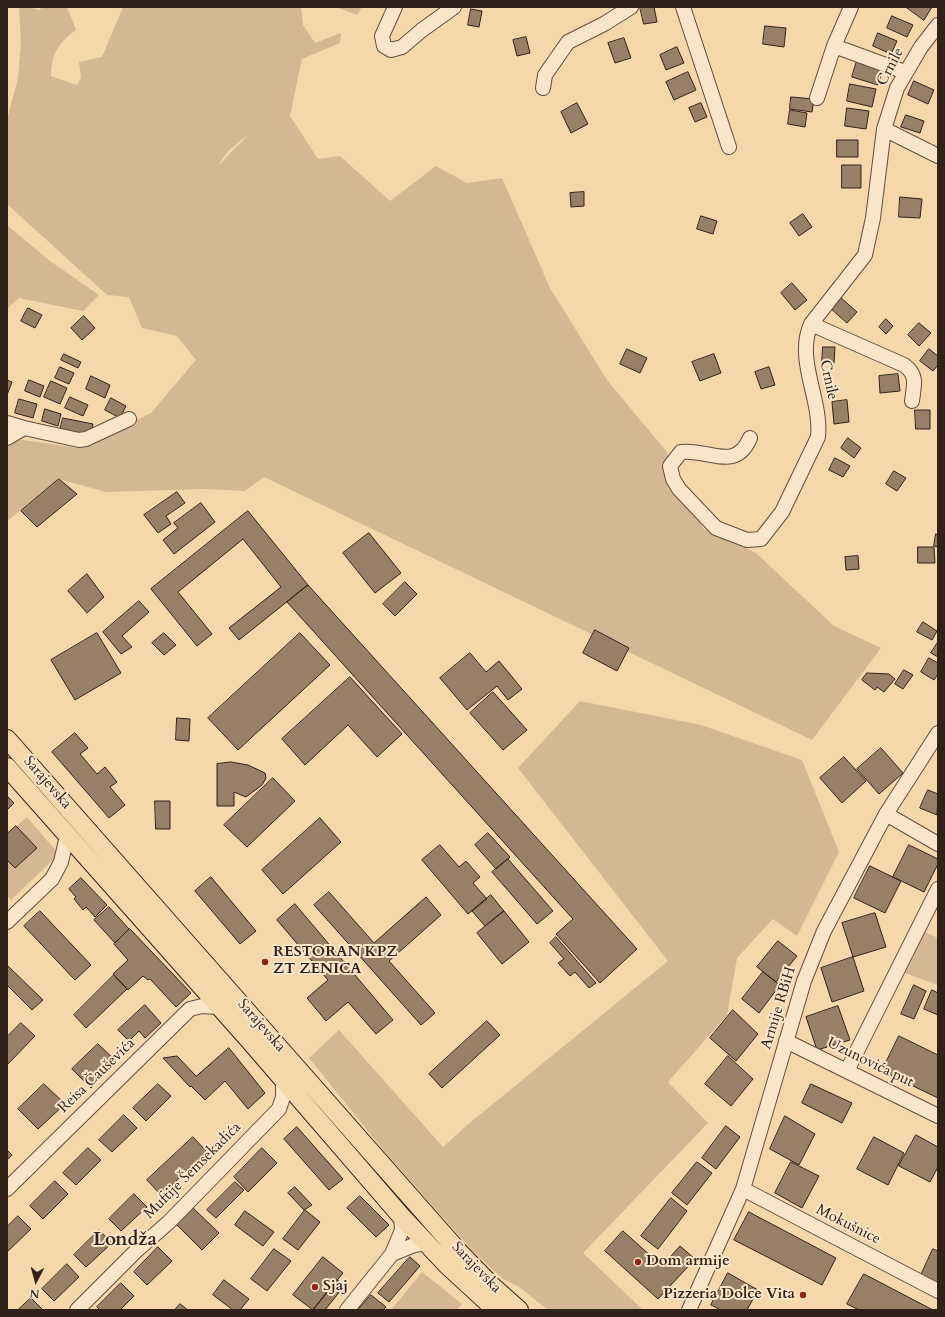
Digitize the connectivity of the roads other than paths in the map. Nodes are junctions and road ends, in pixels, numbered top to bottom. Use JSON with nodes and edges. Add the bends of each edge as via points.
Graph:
{"nodes":[{"id":1,"x":396,"y":7,"type":"edge"},
{"id":2,"x":454,"y":7,"type":"edge"},
{"id":3,"x":683,"y":7,"type":"edge"},
{"id":4,"x":851,"y":7,"type":"edge"},
{"id":5,"x":623,"y":9,"type":"edge"},
{"id":6,"x":938,"y":25,"type":"edge"},
{"id":7,"x":834,"y":46,"type":"junction"},
{"id":8,"x":905,"y":72,"type":"junction"},
{"id":9,"x":543,"y":88,"type":"dead end"},
{"id":10,"x":817,"y":98,"type":"dead end"},
{"id":11,"x":884,"y":129,"type":"junction"},
{"id":12,"x":729,"y":147,"type":"dead end"},
{"id":13,"x":938,"y":156,"type":"edge"},
{"id":14,"x":810,"y":324,"type":"junction"},
{"id":15,"x":912,"y":401,"type":"dead end"},
{"id":16,"x":129,"y":419,"type":"dead end"},
{"id":17,"x":7,"y":423,"type":"edge"},
{"id":18,"x":24,"y":428,"type":"junction"},
{"id":19,"x":7,"y":438,"type":"edge"},
{"id":20,"x":750,"y":438,"type":"dead end"},
{"id":21,"x":938,"y":733,"type":"edge"},
{"id":22,"x":7,"y":739,"type":"edge"},
{"id":23,"x":7,"y":768,"type":"edge"},
{"id":24,"x":886,"y":814,"type":"junction"},
{"id":25,"x":66,"y":836,"type":"junction"},
{"id":26,"x":938,"y":844,"type":"edge"},
{"id":27,"x":938,"y":889,"type":"edge"},
{"id":28,"x":7,"y":922,"type":"edge"},
{"id":29,"x":219,"y":1007,"type":"junction"},
{"id":30,"x":786,"y":1041,"type":"junction"},
{"id":31,"x":847,"y":1071,"type":"junction"},
{"id":32,"x":283,"y":1082,"type":"junction"},
{"id":33,"x":938,"y":1116,"type":"edge"},
{"id":34,"x":7,"y":1189,"type":"edge"},
{"id":35,"x":743,"y":1189,"type":"junction"},
{"id":36,"x":402,"y":1216,"type":"junction"},
{"id":37,"x":427,"y":1243,"type":"junction"},
{"id":38,"x":392,"y":1254,"type":"junction"},
{"id":39,"x":938,"y":1291,"type":"edge"},
{"id":40,"x":77,"y":1310,"type":"edge"},
{"id":41,"x":347,"y":1310,"type":"edge"},
{"id":42,"x":496,"y":1310,"type":"edge"},
{"id":43,"x":519,"y":1310,"type":"edge"},
{"id":44,"x":689,"y":1310,"type":"edge"}],
"edges":[{"from":1,"to":2,"type":"street","via":[[382,36],[384,46],[391,50],[402,47]]},
{"from":3,"to":12,"type":"street"},
{"from":4,"to":7,"type":"street"},
{"from":5,"to":9,"type":"street","via":[[604,24],[568,42],[545,74]]},
{"from":6,"to":8,"type":"street","name":"Crnile"},
{"from":7,"to":8,"type":"street"},
{"from":7,"to":10,"type":"street"},
{"from":8,"to":11,"type":"street","name":"Crnile"},
{"from":11,"to":13,"type":"street"},
{"from":11,"to":14,"type":"street","name":"Crnile","via":[[873,218],[865,255]]},
{"from":14,"to":15,"type":"street","via":[[908,368],[914,377]]},
{"from":14,"to":20,"type":"street","name":"Crnile","via":[[804,349],[816,405],[818,437],[782,512],[761,539],[747,540],[716,528],[678,490],[672,479],[670,466],[681,452],[692,450],[724,458],[736,456],[746,448]]},
{"from":16,"to":18,"type":"street","via":[[79,440]]},
{"from":17,"to":18,"type":"street"},
{"from":18,"to":19,"type":"street"},
{"from":21,"to":24,"type":"street","name":"Armije RBiH"},
{"from":22,"to":43,"type":"main road","name":"Sarajevska","via":[[459,1252]]},
{"from":23,"to":25,"type":"main road","name":"Sarajevska"},
{"from":24,"to":26,"type":"street"},
{"from":24,"to":30,"type":"street","name":"Armije RBiH","via":[[824,931],[804,981]]},
{"from":25,"to":28,"type":"street","via":[[62,862],[52,879]]},
{"from":25,"to":29,"type":"main road","name":"Sarajevska"},
{"from":27,"to":31,"type":"street"},
{"from":29,"to":32,"type":"main road","name":"Sarajevska"},
{"from":29,"to":34,"type":"street","name":"Reisa Čauševića","via":[[202,1006],[190,1010]]},
{"from":30,"to":31,"type":"street","name":"Uzunovića put"},
{"from":30,"to":35,"type":"street","name":"Armije RBiH"},
{"from":31,"to":33,"type":"street","name":"Uzunovića put"},
{"from":32,"to":36,"type":"main road","name":"Sarajevska"},
{"from":32,"to":40,"type":"street","name":"Muftije Šemsekadića","via":[[283,1097],[279,1109],[169,1222]]},
{"from":35,"to":39,"type":"street","name":"Mokušnice"},
{"from":35,"to":44,"type":"street","name":"Armije RBiH"},
{"from":36,"to":37,"type":"main road","name":"Sarajevska"},
{"from":36,"to":38,"type":"street","via":[[402,1230]]},
{"from":37,"to":38,"type":"street"},
{"from":37,"to":42,"type":"main road","name":"Sarajevska","via":[[469,1287]]},
{"from":38,"to":41,"type":"street"}]}
